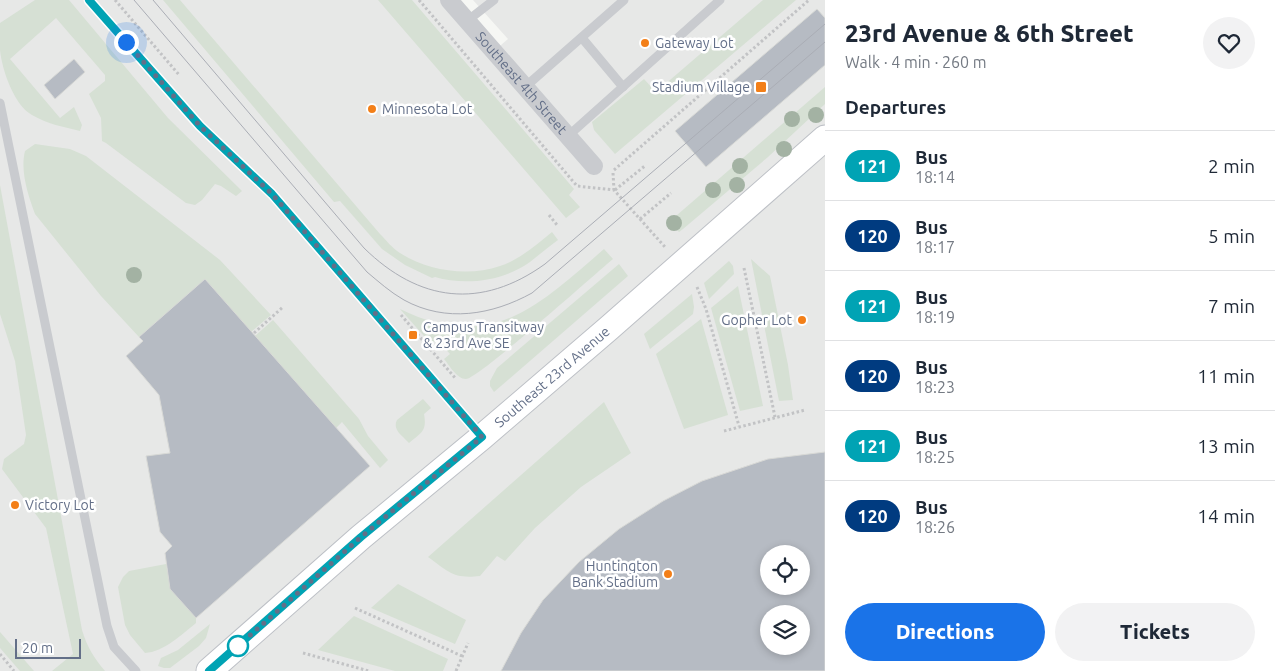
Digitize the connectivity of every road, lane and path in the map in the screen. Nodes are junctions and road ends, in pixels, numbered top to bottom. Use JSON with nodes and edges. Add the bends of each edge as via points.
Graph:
{"nodes":[{"id":1,"x":89,"y":0,"type":"edge"},
{"id":2,"x":115,"y":0,"type":"edge"},
{"id":3,"x":449,"y":0,"type":"edge"},
{"id":4,"x":494,"y":0,"type":"edge"},
{"id":5,"x":624,"y":0,"type":"edge"},
{"id":6,"x":720,"y":0,"type":"edge"},
{"id":7,"x":809,"y":0,"type":"edge"},
{"id":8,"x":467,"y":21,"type":"junction"},
{"id":9,"x":582,"y":38,"type":"junction"},
{"id":10,"x":182,"y":78,"type":"dead end"},
{"id":11,"x":623,"y":87,"type":"junction"},
{"id":12,"x":525,"y":88,"type":"junction"},
{"id":13,"x":0,"y":103,"type":"edge"},
{"id":14,"x":568,"y":136,"type":"junction"},
{"id":15,"x":825,"y":138,"type":"edge"},
{"id":16,"x":646,"y":164,"type":"dead end"},
{"id":17,"x":594,"y":166,"type":"dead end"},
{"id":18,"x":613,"y":171,"type":"dead end"},
{"id":19,"x":614,"y":190,"type":"dead end"},
{"id":20,"x":671,"y":193,"type":"dead end"},
{"id":21,"x":621,"y":198,"type":"dead end"},
{"id":22,"x":549,"y":215,"type":"dead end"},
{"id":23,"x":640,"y":220,"type":"junction"},
{"id":24,"x":557,"y":225,"type":"dead end"},
{"id":25,"x":665,"y":247,"type":"dead end"},
{"id":26,"x":744,"y":268,"type":"dead end"},
{"id":27,"x":697,"y":287,"type":"dead end"},
{"id":28,"x":283,"y":307,"type":"dead end"},
{"id":29,"x":401,"y":315,"type":"dead end"},
{"id":30,"x":254,"y":334,"type":"dead end"},
{"id":31,"x":459,"y":383,"type":"dead end"},
{"id":32,"x":805,"y":410,"type":"dead end"},
{"id":33,"x":774,"y":417,"type":"junction"},
{"id":34,"x":739,"y":426,"type":"junction"},
{"id":35,"x":724,"y":430,"type":"dead end"},
{"id":36,"x":482,"y":437,"type":"junction"},
{"id":37,"x":356,"y":608,"type":"dead end"},
{"id":38,"x":468,"y":643,"type":"dead end"},
{"id":39,"x":303,"y":653,"type":"dead end"},
{"id":40,"x":0,"y":654,"type":"edge"},
{"id":41,"x":462,"y":656,"type":"junction"},
{"id":42,"x":14,"y":671,"type":"edge"},
{"id":43,"x":136,"y":671,"type":"edge"},
{"id":44,"x":209,"y":671,"type":"edge"},
{"id":45,"x":369,"y":671,"type":"edge"},
{"id":46,"x":456,"y":671,"type":"edge"}],
"edges":[{"from":1,"to":36,"type":"lane","via":[[200,126],[272,194]]},
{"from":2,"to":10,"type":"path"},
{"from":3,"to":8,"type":"street","name":"Southeast 4th Street"},
{"from":4,"to":8,"type":"lane"},
{"from":5,"to":9,"type":"lane"},
{"from":6,"to":11,"type":"lane"},
{"from":7,"to":18,"type":"path"},
{"from":8,"to":12,"type":"street","name":"Southeast 4th Street"},
{"from":9,"to":11,"type":"lane"},
{"from":9,"to":12,"type":"lane"},
{"from":11,"to":14,"type":"lane"},
{"from":12,"to":14,"type":"street","name":"Southeast 4th Street"},
{"from":13,"to":43,"type":"lane","via":[[107,626],[114,647]]},
{"from":14,"to":17,"type":"street","name":"Southeast 4th Street"},
{"from":15,"to":36,"type":"street","name":"Southeast 23rd Avenue"},
{"from":16,"to":19,"type":"path"},
{"from":20,"to":23,"type":"path"},
{"from":21,"to":23,"type":"path"},
{"from":22,"to":24,"type":"path"},
{"from":23,"to":25,"type":"path"},
{"from":26,"to":33,"type":"path"},
{"from":27,"to":34,"type":"path"},
{"from":28,"to":30,"type":"path"},
{"from":29,"to":31,"type":"path"},
{"from":32,"to":33,"type":"path"},
{"from":33,"to":34,"type":"path"},
{"from":34,"to":35,"type":"path"},
{"from":36,"to":44,"type":"street","name":"Southeast 23rd Avenue","via":[[361,537]]},
{"from":37,"to":41,"type":"path"},
{"from":38,"to":41,"type":"path"},
{"from":39,"to":45,"type":"path"},
{"from":40,"to":42,"type":"path"},
{"from":41,"to":46,"type":"path"}]}
